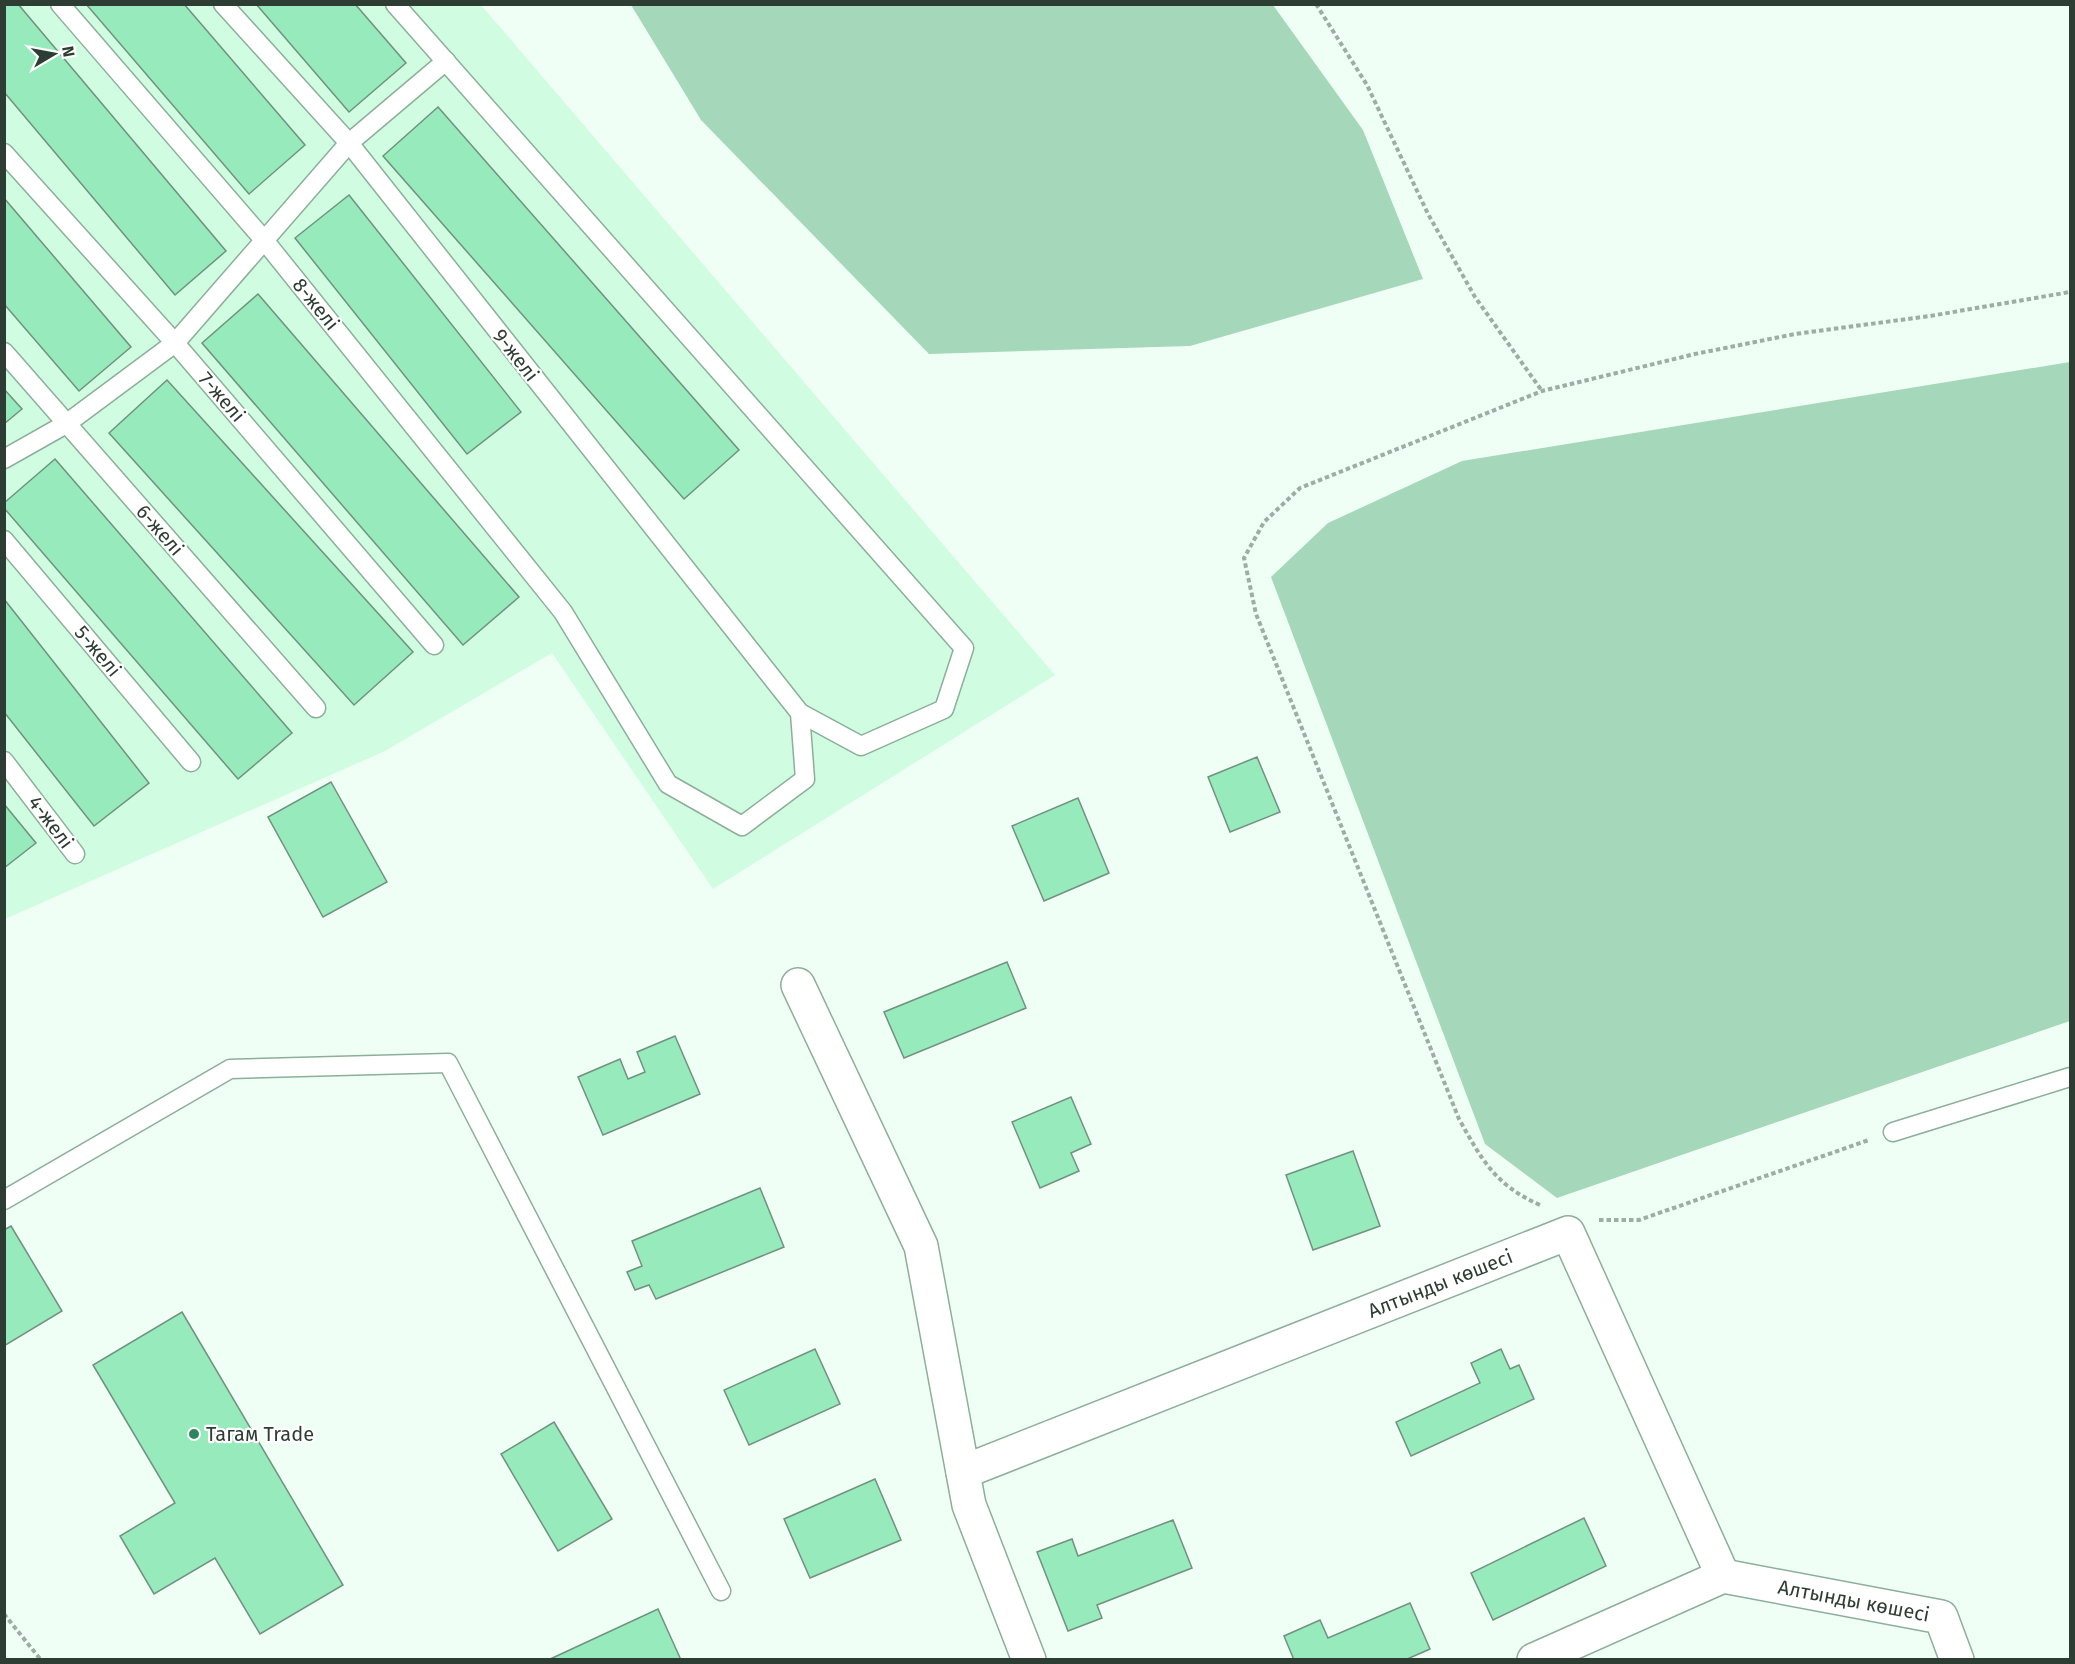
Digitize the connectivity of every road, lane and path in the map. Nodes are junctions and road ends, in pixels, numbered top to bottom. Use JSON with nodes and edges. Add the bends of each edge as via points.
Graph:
{"nodes":[{"id":1,"x":60,"y":4,"type":"edge"},
{"id":2,"x":224,"y":4,"type":"edge"},
{"id":3,"x":395,"y":4,"type":"edge"},
{"id":4,"x":1316,"y":4,"type":"edge"},
{"id":5,"x":446,"y":62,"type":"junction"},
{"id":6,"x":349,"y":143,"type":"junction"},
{"id":7,"x":4,"y":153,"type":"edge"},
{"id":8,"x":264,"y":240,"type":"junction"},
{"id":9,"x":2070,"y":292,"type":"edge"},
{"id":10,"x":175,"y":343,"type":"junction"},
{"id":11,"x":4,"y":352,"type":"edge"},
{"id":12,"x":1542,"y":391,"type":"junction"},
{"id":13,"x":66,"y":424,"type":"junction"},
{"id":14,"x":4,"y":459,"type":"edge"},
{"id":15,"x":4,"y":540,"type":"edge"},
{"id":16,"x":434,"y":645,"type":"dead end"},
{"id":17,"x":316,"y":708,"type":"dead end"},
{"id":18,"x":800,"y":713,"type":"junction"},
{"id":19,"x":4,"y":761,"type":"edge"},
{"id":20,"x":190,"y":762,"type":"dead end"},
{"id":21,"x":75,"y":854,"type":"dead end"},
{"id":22,"x":798,"y":985,"type":"dead end"},
{"id":23,"x":2070,"y":1077,"type":"edge"},
{"id":24,"x":1893,"y":1132,"type":"joint"},
{"id":25,"x":4,"y":1200,"type":"edge"},
{"id":26,"x":1551,"y":1210,"type":"dead end"},
{"id":27,"x":1594,"y":1219,"type":"dead end"},
{"id":28,"x":963,"y":1472,"type":"junction"},
{"id":29,"x":1723,"y":1576,"type":"junction"},
{"id":30,"x":720,"y":1592,"type":"dead end"},
{"id":31,"x":4,"y":1614,"type":"edge"},
{"id":32,"x":40,"y":1659,"type":"edge"},
{"id":33,"x":1029,"y":1659,"type":"edge"},
{"id":34,"x":1534,"y":1659,"type":"edge"},
{"id":35,"x":1957,"y":1659,"type":"edge"}],
"edges":[{"from":1,"to":8,"type":"lane","name":"8-желі"},
{"from":2,"to":6,"type":"lane","name":"9-желі"},
{"from":3,"to":5,"type":"lane"},
{"from":4,"to":12,"type":"path","via":[[1366,85],[1428,214],[1475,297]]},
{"from":5,"to":6,"type":"lane"},
{"from":5,"to":18,"type":"lane","via":[[964,648],[944,709],[861,746]]},
{"from":6,"to":8,"type":"lane"},
{"from":6,"to":18,"type":"lane","name":"9-желі"},
{"from":7,"to":10,"type":"lane","name":"7-желі"},
{"from":8,"to":10,"type":"lane"},
{"from":8,"to":18,"type":"lane","name":"8-желі","via":[[562,612],[668,784],[742,826],[805,779]]},
{"from":9,"to":12,"type":"path","via":[[1795,334]]},
{"from":10,"to":13,"type":"lane"},
{"from":10,"to":16,"type":"lane","name":"7-желі"},
{"from":11,"to":13,"type":"lane","name":"6-желі"},
{"from":12,"to":26,"type":"path","via":[[1300,488],[1264,522],[1244,558],[1256,614],[1459,1119],[1485,1165],[1521,1197]]},
{"from":13,"to":14,"type":"lane"},
{"from":13,"to":17,"type":"lane","name":"6-желі"},
{"from":15,"to":20,"type":"lane","name":"5-желі"},
{"from":19,"to":21,"type":"lane","name":"4-желі"},
{"from":22,"to":28,"type":"street","via":[[921,1246]]},
{"from":23,"to":24,"type":"lane"},
{"from":24,"to":27,"type":"path","via":[[1640,1220]]},
{"from":25,"to":30,"type":"lane","via":[[230,1069],[448,1062]]},
{"from":28,"to":29,"type":"street","name":"Алтынды көшесі","via":[[1568,1233]]},
{"from":28,"to":33,"type":"street","via":[[969,1505]]},
{"from":29,"to":34,"type":"street"},
{"from":29,"to":35,"type":"street","name":"Алтынды көшесі","via":[[1941,1617]]},
{"from":31,"to":32,"type":"path"}]}
